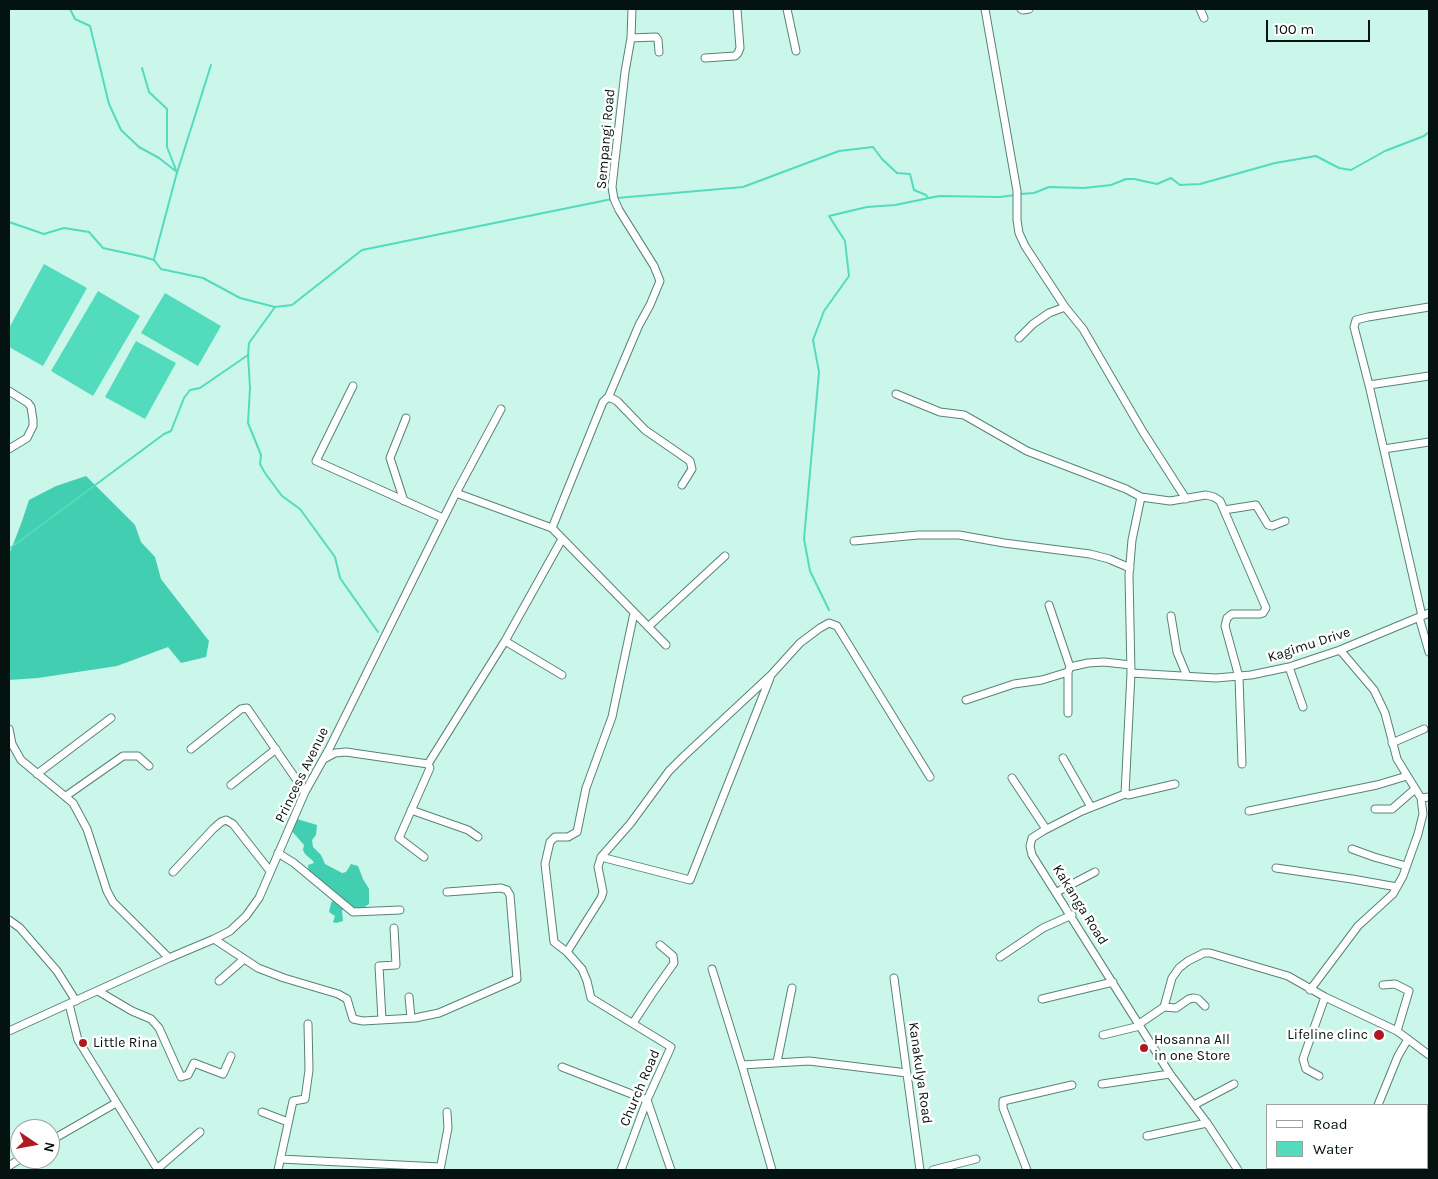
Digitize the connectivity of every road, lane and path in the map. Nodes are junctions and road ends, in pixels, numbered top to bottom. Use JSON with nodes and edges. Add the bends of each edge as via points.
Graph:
{"nodes":[{"id":1,"x":632,"y":9,"type":"edge"},
{"id":2,"x":737,"y":9,"type":"edge"},
{"id":3,"x":787,"y":9,"type":"edge"},
{"id":4,"x":984,"y":9,"type":"edge"},
{"id":5,"x":1021,"y":9,"type":"edge"},
{"id":6,"x":1029,"y":9,"type":"edge"},
{"id":7,"x":1200,"y":9,"type":"edge"},
{"id":8,"x":1204,"y":18,"type":"dead end"},
{"id":9,"x":631,"y":38,"type":"junction"},
{"id":10,"x":796,"y":51,"type":"dead end"},
{"id":11,"x":659,"y":52,"type":"dead end"},
{"id":12,"x":705,"y":58,"type":"dead end"},
{"id":13,"x":1065,"y":307,"type":"junction"},
{"id":14,"x":1429,"y":308,"type":"edge"},
{"id":15,"x":1019,"y":338,"type":"dead end"},
{"id":16,"x":1429,"y":376,"type":"edge"},
{"id":17,"x":1369,"y":385,"type":"junction"},
{"id":18,"x":353,"y":386,"type":"dead end"},
{"id":19,"x":9,"y":391,"type":"edge"},
{"id":20,"x":896,"y":394,"type":"dead end"},
{"id":21,"x":608,"y":398,"type":"junction"},
{"id":22,"x":501,"y":409,"type":"dead end"},
{"id":23,"x":406,"y":418,"type":"dead end"},
{"id":24,"x":1429,"y":442,"type":"edge"},
{"id":25,"x":9,"y":449,"type":"edge"},
{"id":26,"x":1384,"y":449,"type":"junction"},
{"id":27,"x":682,"y":485,"type":"dead end"},
{"id":28,"x":456,"y":493,"type":"junction"},
{"id":29,"x":1141,"y":497,"type":"junction"},
{"id":30,"x":1186,"y":499,"type":"junction"},
{"id":31,"x":404,"y":501,"type":"junction"},
{"id":32,"x":1224,"y":510,"type":"junction"},
{"id":33,"x":443,"y":518,"type":"junction"},
{"id":34,"x":1285,"y":521,"type":"dead end"},
{"id":35,"x":552,"y":528,"type":"junction"},
{"id":36,"x":562,"y":539,"type":"junction"},
{"id":37,"x":854,"y":541,"type":"dead end"},
{"id":38,"x":725,"y":556,"type":"dead end"},
{"id":39,"x":1130,"y":568,"type":"junction"},
{"id":40,"x":1049,"y":605,"type":"dead end"},
{"id":41,"x":634,"y":613,"type":"junction"},
{"id":42,"x":1424,"y":615,"type":"edge"},
{"id":43,"x":1171,"y":616,"type":"dead end"},
{"id":44,"x":648,"y":627,"type":"junction"},
{"id":45,"x":505,"y":641,"type":"junction"},
{"id":46,"x":666,"y":645,"type":"dead end"},
{"id":47,"x":1340,"y":650,"type":"junction"},
{"id":48,"x":1429,"y":652,"type":"edge"},
{"id":49,"x":1290,"y":667,"type":"junction"},
{"id":50,"x":1131,"y":669,"type":"junction"},
{"id":51,"x":1069,"y":670,"type":"junction"},
{"id":52,"x":562,"y":675,"type":"dead end"},
{"id":53,"x":771,"y":675,"type":"junction"},
{"id":54,"x":1187,"y":676,"type":"junction"},
{"id":55,"x":1239,"y":677,"type":"junction"},
{"id":56,"x":966,"y":700,"type":"dead end"},
{"id":57,"x":1303,"y":707,"type":"dead end"},
{"id":58,"x":1068,"y":713,"type":"dead end"},
{"id":59,"x":111,"y":718,"type":"dead end"},
{"id":60,"x":9,"y":729,"type":"edge"},
{"id":61,"x":1424,"y":729,"type":"dead end"},
{"id":62,"x":1392,"y":743,"type":"junction"},
{"id":63,"x":191,"y":749,"type":"dead end"},
{"id":64,"x":276,"y":749,"type":"junction"},
{"id":65,"x":1063,"y":758,"type":"dead end"},
{"id":66,"x":324,"y":759,"type":"junction"},
{"id":67,"x":428,"y":764,"type":"junction"},
{"id":68,"x":1242,"y":764,"type":"dead end"},
{"id":69,"x":149,"y":766,"type":"dead end"},
{"id":70,"x":37,"y":774,"type":"junction"},
{"id":71,"x":1407,"y":776,"type":"junction"},
{"id":72,"x":930,"y":778,"type":"dead end"},
{"id":73,"x":1012,"y":778,"type":"dead end"},
{"id":74,"x":1175,"y":784,"type":"dead end"},
{"id":75,"x":231,"y":785,"type":"dead end"},
{"id":76,"x":1415,"y":789,"type":"junction"},
{"id":77,"x":305,"y":792,"type":"junction"},
{"id":78,"x":1124,"y":794,"type":"junction"},
{"id":79,"x":66,"y":796,"type":"junction"},
{"id":80,"x":1425,"y":798,"type":"edge"},
{"id":81,"x":1091,"y":807,"type":"junction"},
{"id":82,"x":1375,"y":809,"type":"dead end"},
{"id":83,"x":411,"y":810,"type":"junction"},
{"id":84,"x":1249,"y":811,"type":"dead end"},
{"id":85,"x":1046,"y":829,"type":"junction"},
{"id":86,"x":478,"y":837,"type":"dead end"},
{"id":87,"x":1352,"y":848,"type":"dead end"},
{"id":88,"x":278,"y":853,"type":"junction"},
{"id":89,"x":424,"y":857,"type":"dead end"},
{"id":90,"x":601,"y":857,"type":"junction"},
{"id":91,"x":1406,"y":866,"type":"junction"},
{"id":92,"x":1276,"y":868,"type":"dead end"},
{"id":93,"x":270,"y":870,"type":"junction"},
{"id":94,"x":173,"y":872,"type":"dead end"},
{"id":95,"x":1095,"y":872,"type":"dead end"},
{"id":96,"x":1397,"y":887,"type":"junction"},
{"id":97,"x":447,"y":892,"type":"dead end"},
{"id":98,"x":1057,"y":892,"type":"junction"},
{"id":99,"x":400,"y":910,"type":"dead end"},
{"id":100,"x":1072,"y":915,"type":"junction"},
{"id":101,"x":9,"y":920,"type":"edge"},
{"id":102,"x":394,"y":928,"type":"dead end"},
{"id":103,"x":214,"y":940,"type":"junction"},
{"id":104,"x":660,"y":945,"type":"dead end"},
{"id":105,"x":567,"y":952,"type":"junction"},
{"id":106,"x":1000,"y":956,"type":"dead end"},
{"id":107,"x":169,"y":958,"type":"junction"},
{"id":108,"x":244,"y":959,"type":"junction"},
{"id":109,"x":712,"y":969,"type":"dead end"},
{"id":110,"x":894,"y":978,"type":"dead end"},
{"id":111,"x":219,"y":980,"type":"dead end"},
{"id":112,"x":1113,"y":982,"type":"junction"},
{"id":113,"x":1383,"y":985,"type":"dead end"},
{"id":114,"x":792,"y":988,"type":"dead end"},
{"id":115,"x":1310,"y":990,"type":"junction"},
{"id":116,"x":98,"y":991,"type":"junction"},
{"id":117,"x":409,"y":997,"type":"dead end"},
{"id":118,"x":1325,"y":997,"type":"junction"},
{"id":119,"x":1042,"y":999,"type":"dead end"},
{"id":120,"x":76,"y":1001,"type":"junction"},
{"id":121,"x":69,"y":1004,"type":"junction"},
{"id":122,"x":1205,"y":1006,"type":"dead end"},
{"id":123,"x":1164,"y":1007,"type":"junction"},
{"id":124,"x":411,"y":1018,"type":"junction"},
{"id":125,"x":382,"y":1020,"type":"junction"},
{"id":126,"x":633,"y":1023,"type":"junction"},
{"id":127,"x":308,"y":1024,"type":"dead end"},
{"id":128,"x":1140,"y":1025,"type":"junction"},
{"id":129,"x":1396,"y":1031,"type":"junction"},
{"id":130,"x":9,"y":1032,"type":"edge"},
{"id":131,"x":1103,"y":1035,"type":"dead end"},
{"id":132,"x":1408,"y":1039,"type":"junction"},
{"id":133,"x":1429,"y":1055,"type":"edge"},
{"id":134,"x":231,"y":1056,"type":"dead end"},
{"id":135,"x":777,"y":1062,"type":"junction"},
{"id":136,"x":742,"y":1065,"type":"junction"},
{"id":137,"x":562,"y":1067,"type":"dead end"},
{"id":138,"x":907,"y":1073,"type":"junction"},
{"id":139,"x":1170,"y":1074,"type":"junction"},
{"id":140,"x":1319,"y":1076,"type":"dead end"},
{"id":141,"x":1102,"y":1084,"type":"dead end"},
{"id":142,"x":1234,"y":1084,"type":"dead end"},
{"id":143,"x":1072,"y":1085,"type":"dead end"},
{"id":144,"x":647,"y":1100,"type":"junction"},
{"id":145,"x":116,"y":1103,"type":"junction"},
{"id":146,"x":1194,"y":1104,"type":"junction"},
{"id":147,"x":1378,"y":1104,"type":"edge"},
{"id":148,"x":262,"y":1112,"type":"dead end"},
{"id":149,"x":447,"y":1112,"type":"dead end"},
{"id":150,"x":288,"y":1122,"type":"junction"},
{"id":151,"x":1207,"y":1123,"type":"junction"},
{"id":152,"x":200,"y":1132,"type":"dead end"},
{"id":153,"x":60,"y":1135,"type":"edge"},
{"id":154,"x":1148,"y":1136,"type":"dead end"},
{"id":155,"x":280,"y":1159,"type":"junction"},
{"id":156,"x":976,"y":1159,"type":"dead end"},
{"id":157,"x":440,"y":1169,"type":"edge"},
{"id":158,"x":157,"y":1170,"type":"edge"},
{"id":159,"x":278,"y":1170,"type":"edge"},
{"id":160,"x":621,"y":1170,"type":"edge"},
{"id":161,"x":671,"y":1170,"type":"edge"},
{"id":162,"x":772,"y":1170,"type":"edge"},
{"id":163,"x":920,"y":1170,"type":"edge"},
{"id":164,"x":933,"y":1170,"type":"edge"},
{"id":165,"x":1027,"y":1170,"type":"edge"},
{"id":166,"x":1238,"y":1170,"type":"edge"}],
"edges":[{"from":1,"to":9,"type":"street","name":"Sempangi Road"},
{"from":2,"to":12,"type":"street","via":[[738,53],[735,56]]},
{"from":3,"to":10,"type":"street"},
{"from":4,"to":13,"type":"street","via":[[1017,191],[1020,233]]},
{"from":5,"to":6,"type":"street"},
{"from":7,"to":8,"type":"street"},
{"from":9,"to":11,"type":"street","via":[[656,38]]},
{"from":9,"to":21,"type":"street","name":"Sempangi Road","via":[[612,187],[619,210],[660,281]]},
{"from":13,"to":15,"type":"street","via":[[1032,324]]},
{"from":13,"to":30,"type":"street","via":[[1083,329]]},
{"from":14,"to":17,"type":"street","via":[[1356,320],[1355,335]]},
{"from":16,"to":17,"type":"street"},
{"from":17,"to":26,"type":"street"},
{"from":18,"to":31,"type":"street","via":[[316,462]]},
{"from":19,"to":25,"type":"street","via":[[31,407],[33,420],[27,438]]},
{"from":20,"to":29,"type":"street","via":[[940,412],[964,415],[1027,452]]},
{"from":21,"to":27,"type":"street","via":[[617,401],[654,438],[690,461],[692,469]]},
{"from":21,"to":35,"type":"street","via":[[603,402]]},
{"from":22,"to":28,"type":"street","name":"Princess Avenue"},
{"from":23,"to":31,"type":"street","via":[[390,458]]},
{"from":24,"to":26,"type":"street"},
{"from":26,"to":42,"type":"street"},
{"from":28,"to":33,"type":"street","name":"Princess Avenue"},
{"from":28,"to":35,"type":"street"},
{"from":29,"to":30,"type":"street"},
{"from":29,"to":39,"type":"street"},
{"from":30,"to":32,"type":"street","via":[[1209,495],[1220,501]]},
{"from":31,"to":33,"type":"street"},
{"from":32,"to":34,"type":"street","via":[[1256,505],[1268,525]]},
{"from":32,"to":55,"type":"street","via":[[1266,606],[1260,614],[1232,614],[1227,618],[1226,630]]},
{"from":33,"to":66,"type":"street","name":"Princess Avenue"},
{"from":35,"to":36,"type":"street"},
{"from":36,"to":41,"type":"street"},
{"from":36,"to":45,"type":"street"},
{"from":37,"to":39,"type":"street","via":[[959,535],[1090,554]]},
{"from":38,"to":44,"type":"street"},
{"from":39,"to":50,"type":"street"},
{"from":40,"to":51,"type":"street"},
{"from":41,"to":44,"type":"street"},
{"from":41,"to":105,"type":"street","name":"Church Road","via":[[612,716],[586,788],[577,832],[568,837],[555,837],[550,842],[545,864],[554,942]]},
{"from":42,"to":47,"type":"street","name":"Kagimu Drive"},
{"from":42,"to":48,"type":"street"},
{"from":43,"to":54,"type":"street","via":[[1177,652]]},
{"from":44,"to":46,"type":"street"},
{"from":45,"to":52,"type":"street"},
{"from":45,"to":67,"type":"street"},
{"from":47,"to":49,"type":"street","name":"Kagimu Drive"},
{"from":47,"to":62,"type":"street","via":[[1374,690],[1385,713]]},
{"from":49,"to":55,"type":"street","name":"Kagimu Drive"},
{"from":49,"to":57,"type":"street"},
{"from":50,"to":51,"type":"street","name":"Kagimu Drive","via":[[1104,662],[1088,663]]},
{"from":50,"to":54,"type":"street","name":"Kagimu Drive"},
{"from":50,"to":78,"type":"street"},
{"from":51,"to":56,"type":"street","name":"Kagimu Drive"},
{"from":51,"to":58,"type":"street"},
{"from":53,"to":72,"type":"street","via":[[800,643],[820,628],[829,623],[837,626]]},
{"from":53,"to":90,"type":"street","via":[[679,761]]},
{"from":53,"to":90,"type":"street","via":[[690,880]]},
{"from":54,"to":55,"type":"street","name":"Kagimu Drive"},
{"from":55,"to":68,"type":"street"},
{"from":59,"to":70,"type":"street"},
{"from":60,"to":70,"type":"street","via":[[15,752]]},
{"from":61,"to":62,"type":"street"},
{"from":62,"to":71,"type":"street"},
{"from":63,"to":64,"type":"street","via":[[245,708],[250,710]]},
{"from":64,"to":75,"type":"street"},
{"from":64,"to":77,"type":"street"},
{"from":65,"to":81,"type":"street"},
{"from":66,"to":67,"type":"street","via":[[346,752]]},
{"from":66,"to":77,"type":"street","name":"Princess Avenue"},
{"from":67,"to":83,"type":"street","via":[[430,768]]},
{"from":69,"to":79,"type":"street","via":[[138,756],[123,756]]},
{"from":70,"to":79,"type":"street"},
{"from":71,"to":76,"type":"street"},
{"from":71,"to":84,"type":"street"},
{"from":73,"to":85,"type":"street"},
{"from":74,"to":78,"type":"street","name":"Kakanga Road"},
{"from":76,"to":80,"type":"street"},
{"from":76,"to":82,"type":"street","via":[[1392,809]]},
{"from":77,"to":88,"type":"street","name":"Princess Avenue"},
{"from":78,"to":81,"type":"street","name":"Kakanga Road"},
{"from":79,"to":107,"type":"street","via":[[86,829],[113,902]]},
{"from":80,"to":91,"type":"street","via":[[1418,834]]},
{"from":81,"to":85,"type":"street","name":"Kakanga Road"},
{"from":83,"to":86,"type":"street","via":[[468,830]]},
{"from":83,"to":89,"type":"street","via":[[399,838]]},
{"from":85,"to":98,"type":"street","name":"Kakanga Road","via":[[1032,838],[1030,850]]},
{"from":87,"to":91,"type":"street"},
{"from":88,"to":93,"type":"street","name":"Princess Avenue"},
{"from":88,"to":99,"type":"street","via":[[353,912]]},
{"from":90,"to":105,"type":"street","via":[[598,867],[603,892],[601,898]]},
{"from":91,"to":96,"type":"street"},
{"from":92,"to":96,"type":"street"},
{"from":93,"to":94,"type":"street","via":[[233,824],[226,820],[213,829]]},
{"from":93,"to":103,"type":"street","name":"Princess Avenue","via":[[259,898],[246,916]]},
{"from":95,"to":98,"type":"street"},
{"from":96,"to":115,"type":"street","via":[[1382,906],[1358,926]]},
{"from":97,"to":124,"type":"street","via":[[506,890],[510,895],[517,979],[439,1012]]},
{"from":98,"to":100,"type":"street","name":"Kakanga Road"},
{"from":100,"to":106,"type":"street","via":[[1043,928]]},
{"from":100,"to":112,"type":"street","name":"Kakanga Road"},
{"from":101,"to":120,"type":"street","via":[[20,928],[57,971]]},
{"from":102,"to":125,"type":"street","via":[[396,965],[378,966]]},
{"from":103,"to":107,"type":"street","name":"Princess Avenue"},
{"from":103,"to":108,"type":"street"},
{"from":104,"to":126,"type":"street","via":[[673,956],[674,963]]},
{"from":105,"to":126,"type":"street","name":"Church Road","via":[[582,969],[590,998]]},
{"from":107,"to":116,"type":"street","name":"Princess Avenue"},
{"from":108,"to":111,"type":"street"},
{"from":108,"to":125,"type":"street","via":[[284,978],[338,994],[347,999],[353,1019]]},
{"from":109,"to":136,"type":"street"},
{"from":110,"to":138,"type":"street","name":"Kanakulya Road"},
{"from":112,"to":119,"type":"street"},
{"from":112,"to":128,"type":"street","name":"Kakanga Road"},
{"from":113,"to":129,"type":"street","via":[[1395,984],[1409,991]]},
{"from":114,"to":135,"type":"street"},
{"from":115,"to":118,"type":"street"},
{"from":115,"to":123,"type":"street","via":[[1280,974],[1204,953],[1179,968],[1172,978]]},
{"from":116,"to":120,"type":"street","name":"Princess Avenue"},
{"from":116,"to":134,"type":"street","via":[[151,1019],[159,1028],[181,1077],[188,1075],[194,1063],[223,1074]]},
{"from":117,"to":124,"type":"street"},
{"from":118,"to":129,"type":"street"},
{"from":118,"to":140,"type":"street","via":[[1303,1059],[1306,1069]]},
{"from":120,"to":121,"type":"street","name":"Princess Avenue"},
{"from":121,"to":130,"type":"street","name":"Princess Avenue"},
{"from":121,"to":145,"type":"street","via":[[78,1040]]},
{"from":122,"to":123,"type":"street","via":[[1194,998],[1176,1008]]},
{"from":123,"to":128,"type":"street"},
{"from":124,"to":125,"type":"street"},
{"from":126,"to":144,"type":"street","name":"Church Road","via":[[671,1047]]},
{"from":127,"to":150,"type":"street","via":[[309,1070],[305,1098],[293,1101]]},
{"from":128,"to":131,"type":"street"},
{"from":128,"to":139,"type":"street","name":"Kakanga Road"},
{"from":129,"to":132,"type":"street"},
{"from":132,"to":133,"type":"street"},
{"from":132,"to":147,"type":"street"},
{"from":135,"to":136,"type":"street"},
{"from":135,"to":138,"type":"street","via":[[809,1061]]},
{"from":136,"to":162,"type":"street"},
{"from":137,"to":144,"type":"street"},
{"from":138,"to":163,"type":"street","name":"Kanakulya Road"},
{"from":139,"to":141,"type":"street"},
{"from":139,"to":146,"type":"street","name":"Kakanga Road"},
{"from":142,"to":146,"type":"street"},
{"from":143,"to":165,"type":"street","via":[[1003,1101]]},
{"from":144,"to":160,"type":"street","name":"Church Road"},
{"from":144,"to":161,"type":"street"},
{"from":145,"to":153,"type":"street"},
{"from":145,"to":158,"type":"street"},
{"from":146,"to":151,"type":"street","name":"Kakanga Road"},
{"from":148,"to":150,"type":"street"},
{"from":149,"to":157,"type":"street","via":[[448,1128]]},
{"from":150,"to":155,"type":"street"},
{"from":151,"to":154,"type":"street"},
{"from":151,"to":166,"type":"street","name":"Kakanga Road"},
{"from":152,"to":158,"type":"street"},
{"from":155,"to":157,"type":"street"},
{"from":155,"to":159,"type":"street"},
{"from":156,"to":164,"type":"street"}]}
